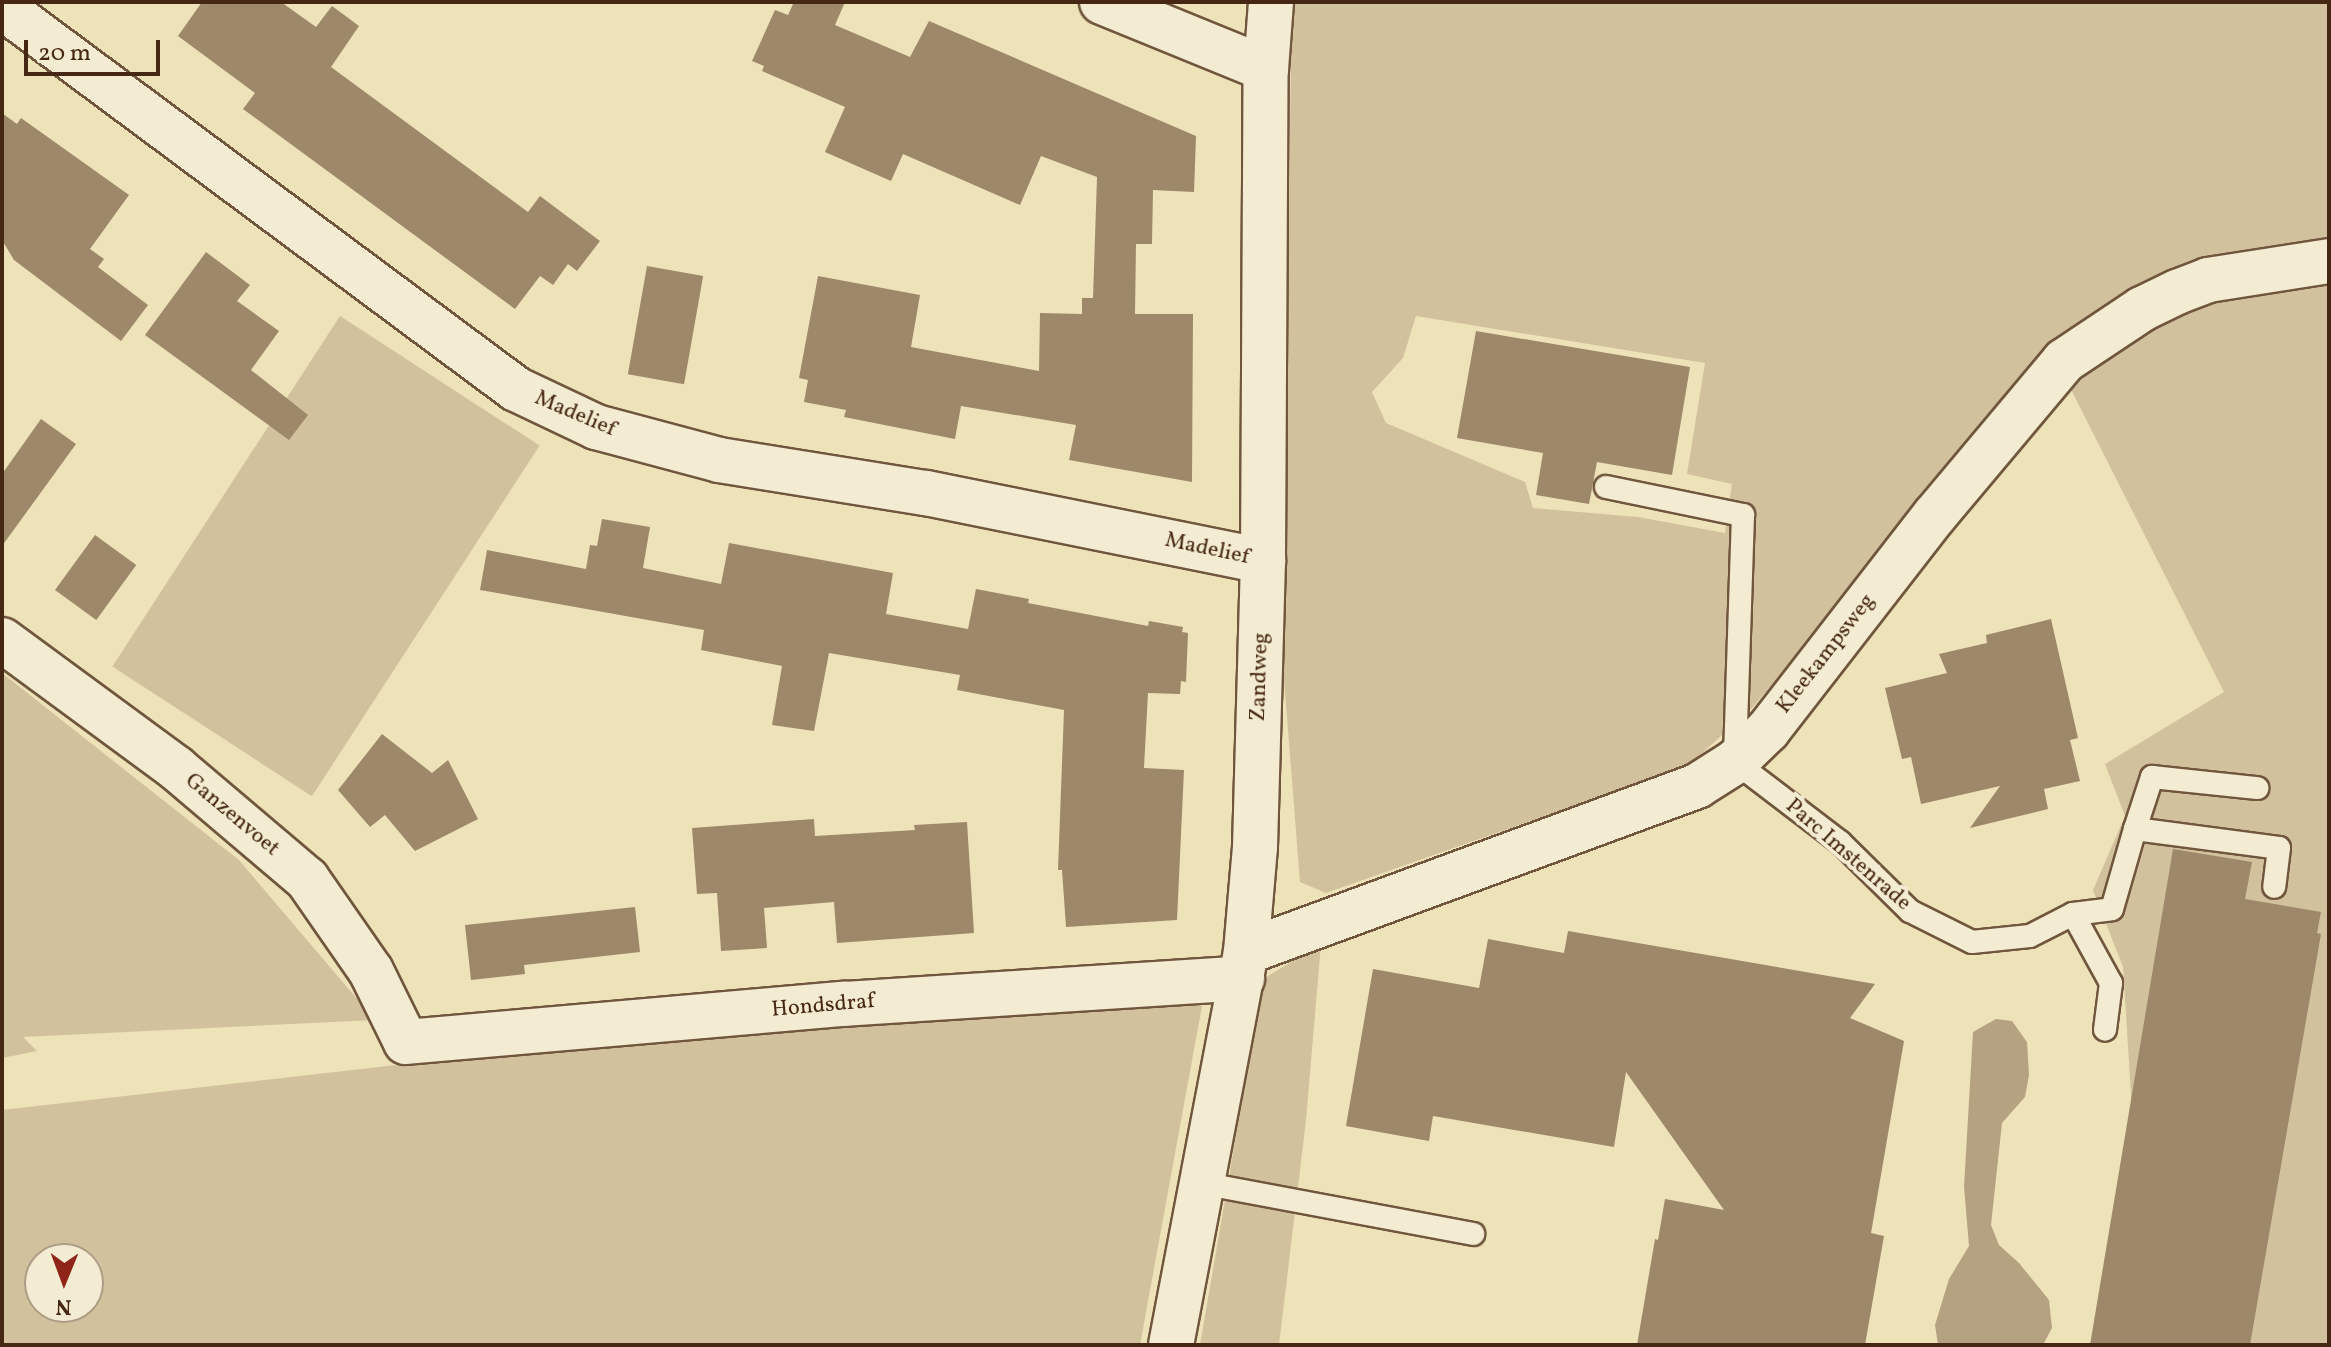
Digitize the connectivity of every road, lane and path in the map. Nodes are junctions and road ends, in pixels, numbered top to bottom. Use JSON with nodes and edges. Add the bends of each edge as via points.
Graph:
{"nodes":[{"id":1,"x":1102,"y":2,"type":"edge"},
{"id":2,"x":1271,"y":2,"type":"edge"},
{"id":3,"x":2,"y":7,"type":"edge"},
{"id":4,"x":1266,"y":69,"type":"junction"},
{"id":5,"x":2329,"y":261,"type":"edge"},
{"id":6,"x":1606,"y":487,"type":"dead end"},
{"id":7,"x":1263,"y":561,"type":"junction"},
{"id":8,"x":2,"y":640,"type":"edge"},
{"id":9,"x":1735,"y":762,"type":"junction"},
{"id":10,"x":2257,"y":788,"type":"dead end"},
{"id":11,"x":2135,"y":829,"type":"junction"},
{"id":12,"x":2274,"y":887,"type":"dead end"},
{"id":13,"x":2073,"y":914,"type":"junction"},
{"id":14,"x":1244,"y":965,"type":"junction"},
{"id":15,"x":2105,"y":1030,"type":"dead end"},
{"id":16,"x":406,"y":1042,"type":"joint"},
{"id":17,"x":1201,"y":1183,"type":"junction"},
{"id":18,"x":1473,"y":1234,"type":"dead end"},
{"id":19,"x":1171,"y":1345,"type":"edge"}],
"edges":[{"from":1,"to":4,"type":"street"},
{"from":2,"to":4,"type":"street","name":"Zandweg"},
{"from":3,"to":7,"type":"street","name":"Madelief","via":[[516,389],[596,427],[719,460],[926,493]]},
{"from":4,"to":7,"type":"street","name":"Zandweg"},
{"from":5,"to":9,"type":"street","name":"Kleekampsweg","via":[[2208,280],[2142,309],[2064,361],[1935,515],[1768,730]]},
{"from":6,"to":9,"type":"lane","via":[[1743,515]]},
{"from":7,"to":14,"type":"street","name":"Zandweg","via":[[1255,847]]},
{"from":8,"to":16,"type":"street","name":"Ganzenvoet","via":[[176,768],[307,879],[371,971]]},
{"from":9,"to":13,"type":"lane","name":"Parc Imstenrade","via":[[1840,842],[1910,911],[1972,942],[2030,936]]},
{"from":9,"to":14,"type":"street","name":"Kleekampsweg","via":[[1697,786]]},
{"from":10,"to":11,"type":"lane","via":[[2152,777]]},
{"from":11,"to":12,"type":"lane","via":[[2279,848]]},
{"from":11,"to":13,"type":"lane","name":"Parc Imstenrade","via":[[2112,909]]},
{"from":13,"to":15,"type":"lane","via":[[2111,983]]},
{"from":14,"to":16,"type":"street","name":"Hondsdraf"},
{"from":14,"to":17,"type":"street","name":"Zandweg"},
{"from":17,"to":18,"type":"lane"},
{"from":17,"to":19,"type":"street","name":"Zandweg"}]}
